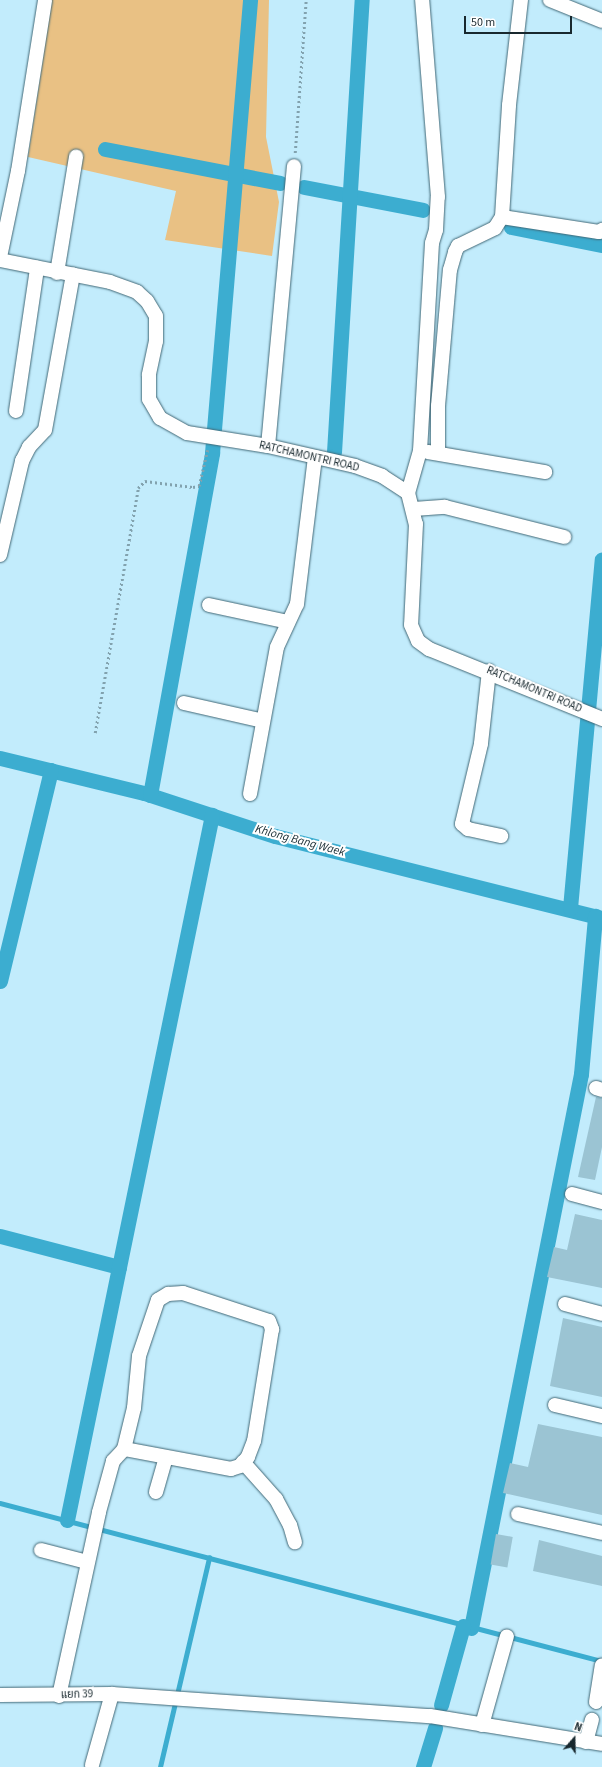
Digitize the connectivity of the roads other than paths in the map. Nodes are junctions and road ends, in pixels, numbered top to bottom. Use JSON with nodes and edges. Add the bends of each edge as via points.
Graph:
{"nodes":[{"id":1,"x":45,"y":0,"type":"edge"},
{"id":2,"x":422,"y":0,"type":"edge"},
{"id":3,"x":521,"y":0,"type":"edge"},
{"id":4,"x":550,"y":0,"type":"edge"},
{"id":5,"x":602,"y":22,"type":"edge"},
{"id":6,"x":76,"y":157,"type":"dead end"},
{"id":7,"x":294,"y":166,"type":"road end"},
{"id":8,"x":502,"y":217,"type":"junction"},
{"id":9,"x":602,"y":230,"type":"edge"},
{"id":10,"x":0,"y":258,"type":"edge"},
{"id":11,"x":431,"y":267,"type":"junction"},
{"id":12,"x":37,"y":268,"type":"junction"},
{"id":13,"x":450,"y":270,"type":"junction"},
{"id":14,"x":57,"y":273,"type":"junction"},
{"id":15,"x":73,"y":275,"type":"junction"},
{"id":16,"x":16,"y":411,"type":"dead end"},
{"id":17,"x":268,"y":446,"type":"junction"},
{"id":18,"x":420,"y":451,"type":"junction"},
{"id":19,"x":438,"y":452,"type":"junction"},
{"id":20,"x":315,"y":457,"type":"junction"},
{"id":21,"x":545,"y":472,"type":"dead end"},
{"id":22,"x":408,"y":493,"type":"junction"},
{"id":23,"x":414,"y":509,"type":"junction"},
{"id":24,"x":564,"y":537,"type":"dead end"},
{"id":25,"x":0,"y":555,"type":"edge"},
{"id":26,"x":209,"y":605,"type":"dead end"},
{"id":27,"x":288,"y":622,"type":"junction"},
{"id":28,"x":489,"y":671,"type":"junction"},
{"id":29,"x":184,"y":704,"type":"dead end"},
{"id":30,"x":599,"y":717,"type":"edge"},
{"id":31,"x":263,"y":721,"type":"junction"},
{"id":32,"x":250,"y":794,"type":"dead end"},
{"id":33,"x":501,"y":836,"type":"dead end"},
{"id":34,"x":572,"y":1194,"type":"dead end"},
{"id":35,"x":602,"y":1202,"type":"edge"},
{"id":36,"x":565,"y":1304,"type":"dead end"},
{"id":37,"x":602,"y":1314,"type":"edge"},
{"id":38,"x":555,"y":1405,"type":"dead end"},
{"id":39,"x":602,"y":1416,"type":"edge"},
{"id":40,"x":124,"y":1449,"type":"junction"},
{"id":41,"x":166,"y":1457,"type":"junction"},
{"id":42,"x":244,"y":1462,"type":"junction"},
{"id":43,"x":156,"y":1492,"type":"dead end"},
{"id":44,"x":518,"y":1514,"type":"dead end"},
{"id":45,"x":602,"y":1533,"type":"edge"},
{"id":46,"x":295,"y":1542,"type":"dead end"},
{"id":47,"x":41,"y":1550,"type":"dead end"},
{"id":48,"x":87,"y":1562,"type":"junction"},
{"id":49,"x":507,"y":1636,"type":"dead end"},
{"id":50,"x":602,"y":1667,"type":"edge"},
{"id":51,"x":112,"y":1694,"type":"junction"},
{"id":52,"x":0,"y":1695,"type":"edge"},
{"id":53,"x":59,"y":1696,"type":"junction"},
{"id":54,"x":596,"y":1702,"type":"dead end"},
{"id":55,"x":592,"y":1720,"type":"dead end"},
{"id":56,"x":482,"y":1724,"type":"junction"},
{"id":57,"x":586,"y":1742,"type":"junction"},
{"id":58,"x":602,"y":1744,"type":"edge"},
{"id":59,"x":92,"y":1765,"type":"dead end"}],
"edges":[{"from":1,"to":10,"type":"street","via":[[18,171]]},
{"from":2,"to":11,"type":"street","via":[[438,197]]},
{"from":3,"to":8,"type":"street"},
{"from":4,"to":5,"type":"street"},
{"from":6,"to":14,"type":"street"},
{"from":7,"to":17,"type":"street"},
{"from":8,"to":9,"type":"street","via":[[599,232]]},
{"from":8,"to":13,"type":"street","via":[[495,228],[458,246]]},
{"from":10,"to":12,"type":"street","name":"RATCHAMONTRI ROAD"},
{"from":11,"to":13,"type":"street"},
{"from":11,"to":18,"type":"street"},
{"from":12,"to":14,"type":"street","name":"RATCHAMONTRI ROAD"},
{"from":12,"to":16,"type":"street"},
{"from":13,"to":19,"type":"street","via":[[438,406]]},
{"from":14,"to":15,"type":"street","name":"RATCHAMONTRI ROAD"},
{"from":15,"to":17,"type":"street","name":"RATCHAMONTRI ROAD","via":[[110,282],[137,292],[147,301],[156,316],[156,341],[149,375],[149,399],[160,418],[187,433]]},
{"from":15,"to":25,"type":"street","via":[[45,430],[29,447],[22,461]]},
{"from":17,"to":20,"type":"street","name":"RATCHAMONTRI ROAD"},
{"from":18,"to":19,"type":"street"},
{"from":18,"to":22,"type":"street"},
{"from":19,"to":21,"type":"street"},
{"from":20,"to":22,"type":"street","name":"RATCHAMONTRI ROAD","via":[[375,473]]},
{"from":20,"to":27,"type":"street","via":[[297,604]]},
{"from":22,"to":23,"type":"street","name":"RATCHAMONTRI ROAD"},
{"from":23,"to":24,"type":"street","via":[[445,507]]},
{"from":23,"to":28,"type":"street","name":"RATCHAMONTRI ROAD","via":[[416,524],[410,604],[411,625],[418,641],[429,649]]},
{"from":26,"to":27,"type":"street"},
{"from":27,"to":31,"type":"street","via":[[277,647]]},
{"from":28,"to":30,"type":"street","name":"RATCHAMONTRI ROAD"},
{"from":28,"to":33,"type":"street","via":[[481,744],[462,824],[468,829]]},
{"from":29,"to":31,"type":"street"},
{"from":31,"to":32,"type":"street"},
{"from":34,"to":35,"type":"street"},
{"from":36,"to":37,"type":"street"},
{"from":38,"to":39,"type":"street"},
{"from":40,"to":41,"type":"street"},
{"from":40,"to":42,"type":"street","via":[[134,1408],[139,1356],[152,1312],[162,1296],[184,1293],[253,1314],[269,1321],[272,1329],[254,1441]]},
{"from":40,"to":48,"type":"street","via":[[113,1461]]},
{"from":41,"to":42,"type":"street","via":[[231,1469]]},
{"from":41,"to":43,"type":"street"},
{"from":42,"to":46,"type":"street","via":[[276,1499],[290,1525]]},
{"from":44,"to":45,"type":"street"},
{"from":47,"to":48,"type":"street"},
{"from":48,"to":53,"type":"street"},
{"from":49,"to":56,"type":"street"},
{"from":50,"to":54,"type":"street"},
{"from":51,"to":53,"type":"street","name":"แยก 39"},
{"from":51,"to":56,"type":"street","name":"แยก 39","via":[[430,1716]]},
{"from":51,"to":59,"type":"street"},
{"from":52,"to":53,"type":"street","name":"แยก 39"},
{"from":55,"to":57,"type":"street"},
{"from":56,"to":57,"type":"street","name":"แยก 39"},
{"from":57,"to":58,"type":"street","name":"แยก 39"}]}
